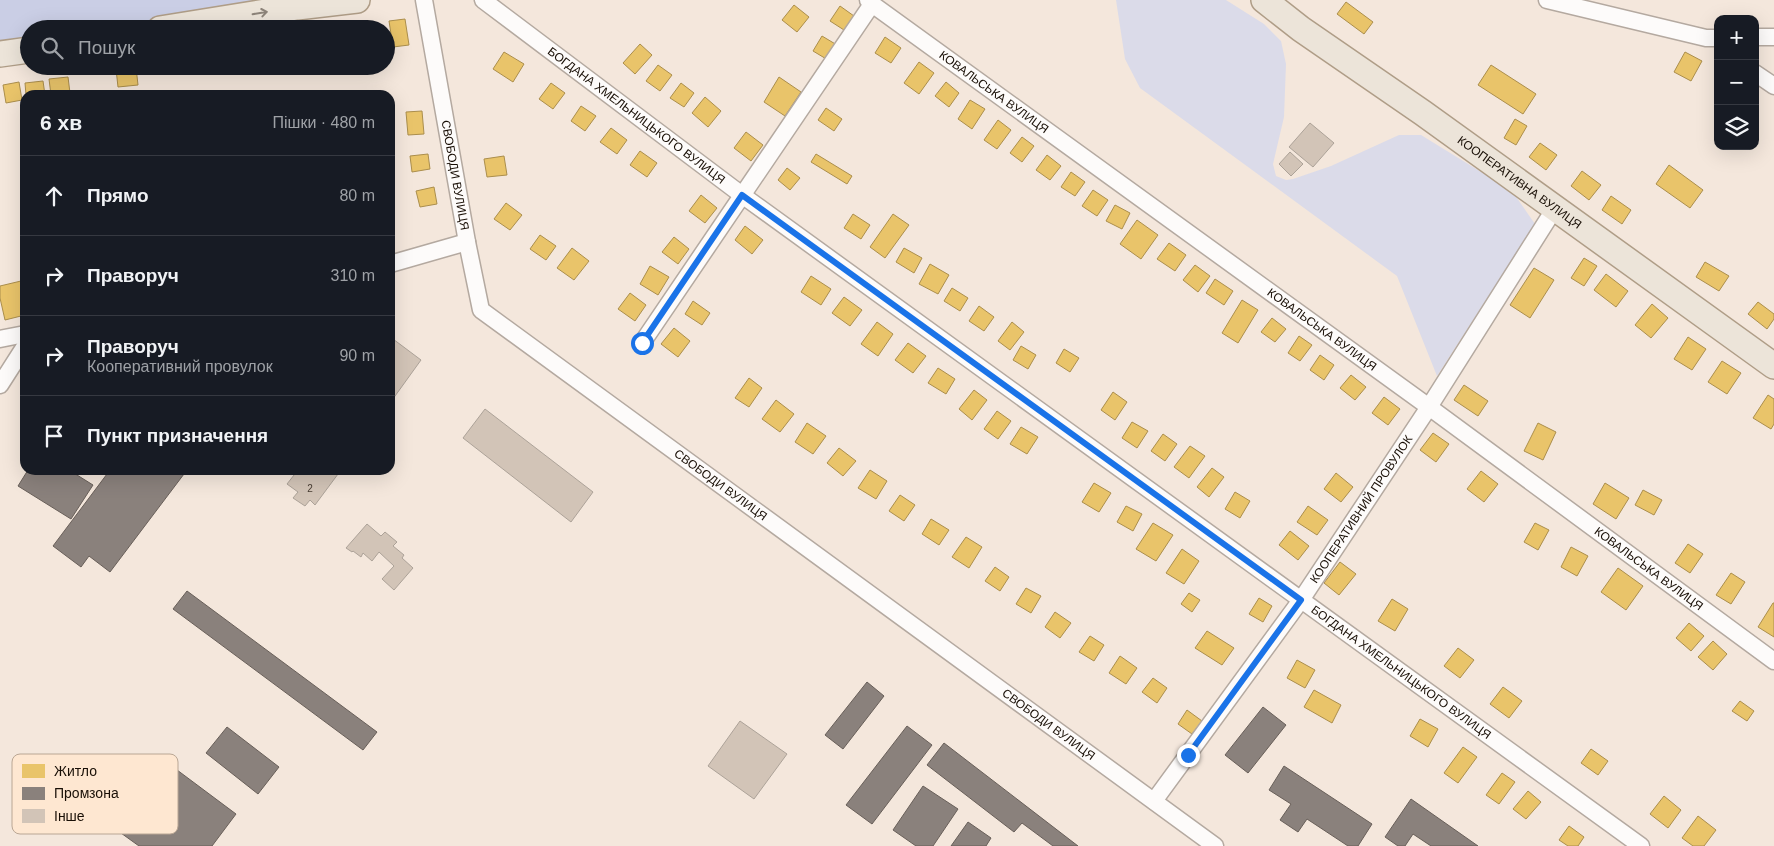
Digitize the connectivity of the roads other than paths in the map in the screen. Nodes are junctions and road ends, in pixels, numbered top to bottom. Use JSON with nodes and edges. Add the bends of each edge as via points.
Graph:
{"nodes":[{"id":1,"x":357,"y":0,"type":"edge"},
{"id":2,"x":424,"y":0,"type":"edge"},
{"id":3,"x":483,"y":0,"type":"edge"},
{"id":4,"x":1264,"y":0,"type":"edge"},
{"id":5,"x":1547,"y":0,"type":"edge"},
{"id":6,"x":870,"y":2,"type":"edge"},
{"id":7,"x":216,"y":20,"type":"edge"},
{"id":8,"x":1759,"y":37,"type":"edge"},
{"id":9,"x":1774,"y":37,"type":"edge"},
{"id":10,"x":1714,"y":41,"type":"edge"},
{"id":11,"x":20,"y":51,"type":"edge"},
{"id":12,"x":0,"y":54,"type":"edge"},
{"id":13,"x":1759,"y":76,"type":"edge"},
{"id":14,"x":1774,"y":86,"type":"edge"},
{"id":15,"x":742,"y":195,"type":"junction"},
{"id":16,"x":1555,"y":208,"type":"junction"},
{"id":17,"x":467,"y":242,"type":"junction"},
{"id":18,"x":395,"y":263,"type":"edge"},
{"id":19,"x":20,"y":335,"type":"edge"},
{"id":20,"x":0,"y":339,"type":"edge"},
{"id":21,"x":642,"y":343,"type":"dead end"},
{"id":22,"x":20,"y":354,"type":"edge"},
{"id":23,"x":1774,"y":366,"type":"edge"},
{"id":24,"x":0,"y":385,"type":"edge"},
{"id":25,"x":1429,"y":407,"type":"junction"},
{"id":26,"x":1301,"y":600,"type":"junction"},
{"id":27,"x":1774,"y":661,"type":"edge"},
{"id":28,"x":1154,"y":801,"type":"junction"},
{"id":29,"x":1215,"y":846,"type":"edge"},
{"id":30,"x":1641,"y":846,"type":"edge"}],
"edges":[{"from":7,"to":1,"type":"main road","one_way":true},
{"from":2,"to":17,"type":"street","name":"СВОБОДИ ВУЛИЦЯ"},
{"from":3,"to":15,"type":"street","name":"БОГДАНА ХМЕЛЬНИЦЬКОГО ВУЛИЦЯ"},
{"from":4,"to":16,"type":"main road","name":"КООПЕРАТИВНА ВУЛИЦЯ"},
{"from":5,"to":10,"type":"street"},
{"from":6,"to":15,"type":"street"},
{"from":6,"to":25,"type":"street","name":"КОВАЛЬСЬКА ВУЛИЦЯ"},
{"from":8,"to":9,"type":"street"},
{"from":11,"to":12,"type":"main road"},
{"from":13,"to":14,"type":"street"},
{"from":15,"to":21,"type":"street"},
{"from":15,"to":26,"type":"street","name":"БОГДАНА ХМЕЛЬНИЦЬКОГО ВУЛИЦЯ"},
{"from":16,"to":23,"type":"main road","name":"КООПЕРАТИВНА ВУЛИЦЯ"},
{"from":16,"to":25,"type":"street","name":"КООПЕРАТИВНИЙ ПРОВУЛОК"},
{"from":17,"to":18,"type":"street"},
{"from":17,"to":28,"type":"street","name":"СВОБОДИ ВУЛИЦЯ","via":[[481,310]]},
{"from":19,"to":20,"type":"street"},
{"from":22,"to":24,"type":"street"},
{"from":25,"to":26,"type":"street","name":"КООПЕРАТИВНИЙ ПРОВУЛОК"},
{"from":25,"to":27,"type":"street","name":"КОВАЛЬСЬКА ВУЛИЦЯ"},
{"from":26,"to":28,"type":"street","name":"КООПЕРАТИВНИЙ ПРОВУЛОК"},
{"from":26,"to":30,"type":"street","name":"БОГДАНА ХМЕЛЬНИЦЬКОГО ВУЛИЦЯ"},
{"from":28,"to":29,"type":"street","name":"СВОБОДИ ВУЛИЦЯ"}]}
